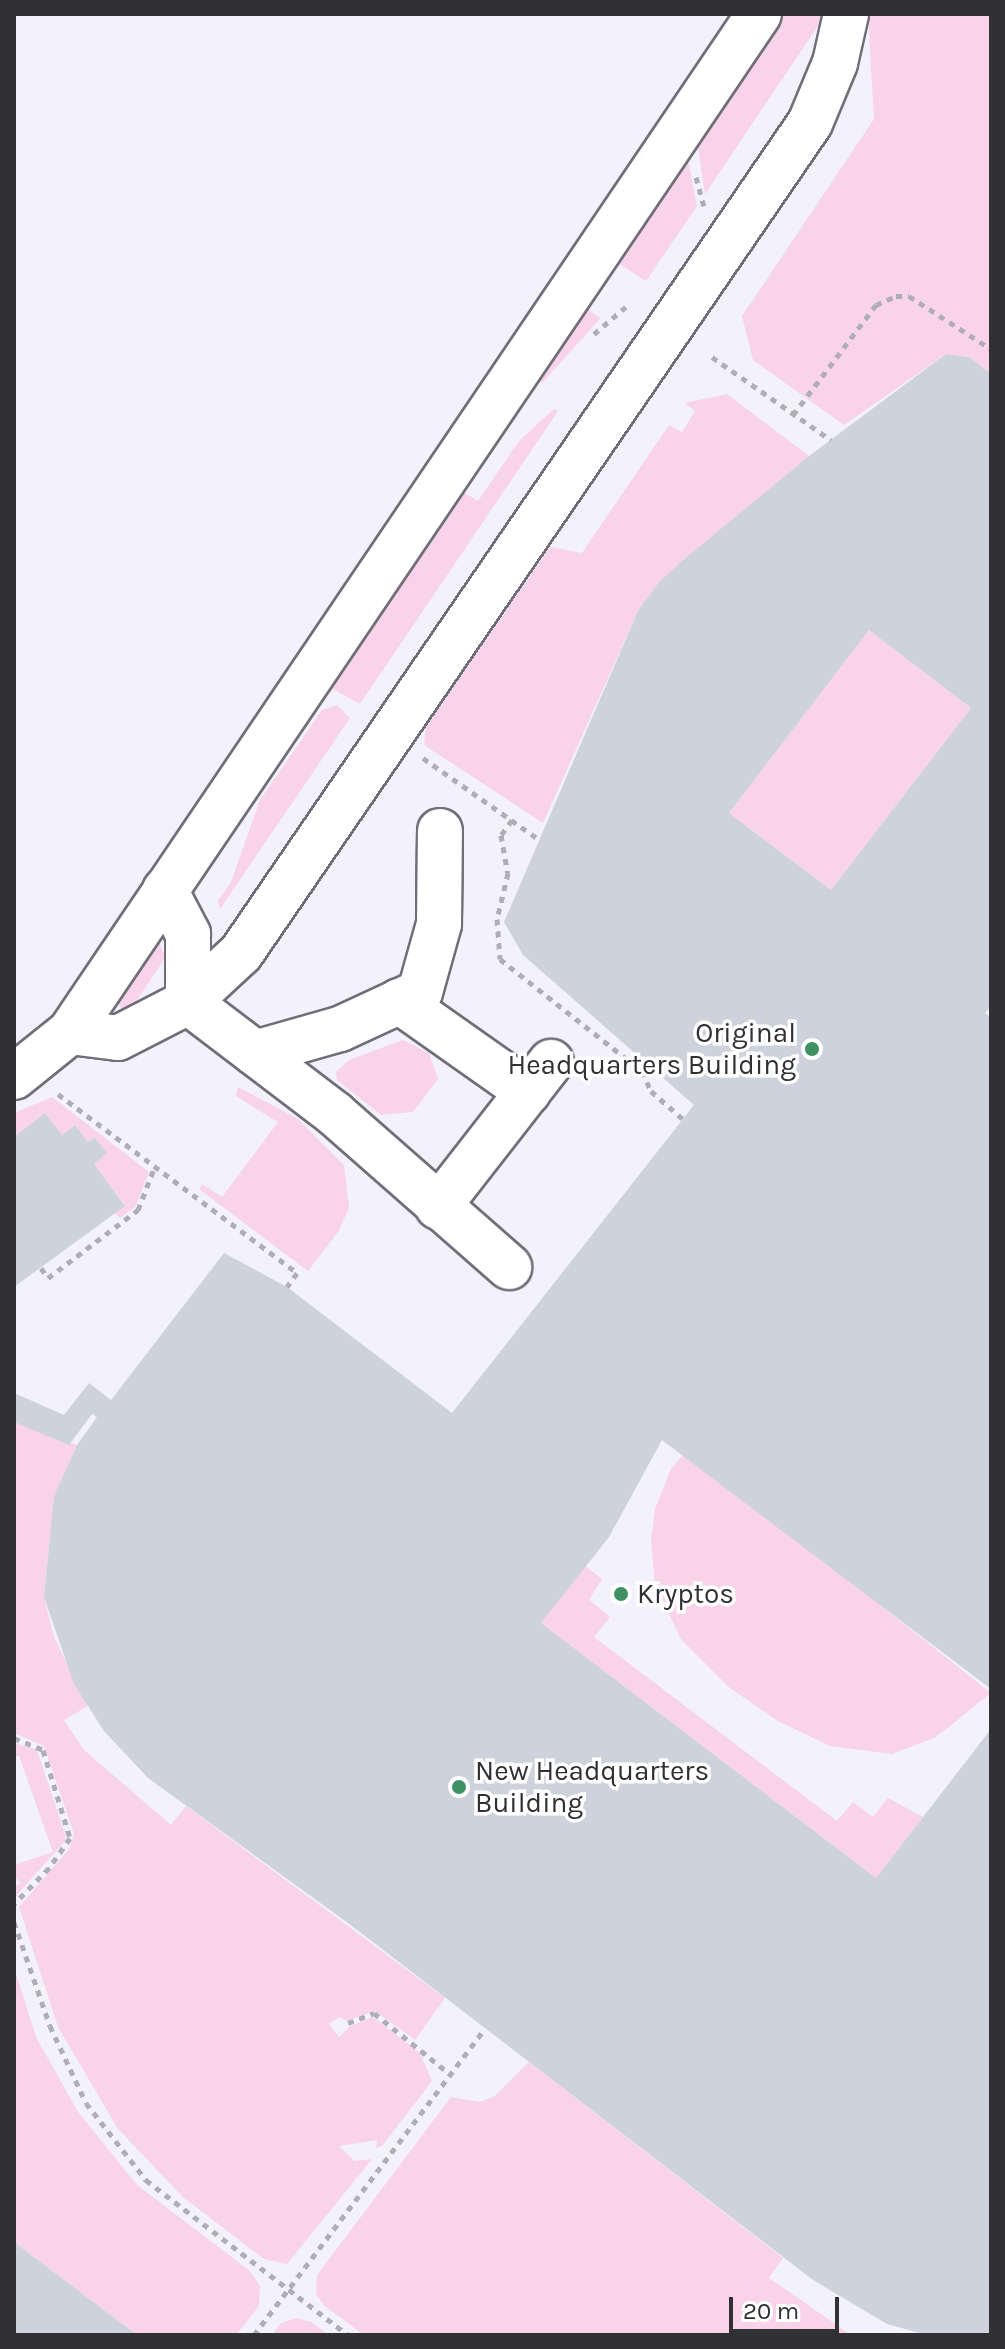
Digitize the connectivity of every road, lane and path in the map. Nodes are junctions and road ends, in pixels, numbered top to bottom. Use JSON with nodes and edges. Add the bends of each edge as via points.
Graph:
{"nodes":[{"id":1,"x":759,"y":14,"type":"edge"},
{"id":2,"x":846,"y":14,"type":"edge"},
{"id":3,"x":991,"y":349,"type":"edge"},
{"id":4,"x":712,"y":357,"type":"dead end"},
{"id":5,"x":793,"y":415,"type":"junction"},
{"id":6,"x":831,"y":440,"type":"dead end"},
{"id":7,"x":416,"y":753,"type":"dead end"},
{"id":8,"x":512,"y":820,"type":"junction"},
{"id":9,"x":440,"y":831,"type":"dead end"},
{"id":10,"x":537,"y":838,"type":"dead end"},
{"id":11,"x":165,"y":890,"type":"junction"},
{"id":12,"x":399,"y":1001,"type":"junction"},
{"id":13,"x":188,"y":1002,"type":"junction"},
{"id":14,"x":70,"y":1032,"type":"junction"},
{"id":15,"x":255,"y":1053,"type":"junction"},
{"id":16,"x":34,"y":1084,"type":"edge"},
{"id":17,"x":683,"y":1119,"type":"dead end"},
{"id":18,"x":155,"y":1166,"type":"junction"},
{"id":19,"x":438,"y":1207,"type":"junction"},
{"id":20,"x":509,"y":1267,"type":"dead end"},
{"id":21,"x":41,"y":1268,"type":"dead end"},
{"id":22,"x":287,"y":1287,"type":"dead end"},
{"id":23,"x":14,"y":1738,"type":"edge"},
{"id":24,"x":14,"y":1904,"type":"edge"},
{"id":25,"x":14,"y":1922,"type":"edge"},
{"id":26,"x":348,"y":2023,"type":"dead end"},
{"id":27,"x":485,"y":2029,"type":"dead end"},
{"id":28,"x":451,"y":2075,"type":"junction"},
{"id":29,"x":290,"y":2289,"type":"junction"},
{"id":30,"x":254,"y":2335,"type":"edge"},
{"id":31,"x":348,"y":2335,"type":"edge"}],
"edges":[{"from":1,"to":11,"type":"lane"},
{"from":2,"to":13,"type":"lane","via":[[835,63],[810,123],[241,953]]},
{"from":3,"to":5,"type":"path","via":[[909,296],[896,296],[876,305]]},
{"from":4,"to":5,"type":"path"},
{"from":5,"to":6,"type":"path"},
{"from":7,"to":8,"type":"path"},
{"from":8,"to":10,"type":"path"},
{"from":8,"to":17,"type":"path","via":[[501,835],[508,873],[496,927],[500,959],[642,1071],[651,1091]]},
{"from":9,"to":12,"type":"lane","via":[[439,924],[420,992]]},
{"from":11,"to":13,"type":"lane","via":[[188,934]]},
{"from":11,"to":14,"type":"lane"},
{"from":12,"to":15,"type":"lane","via":[[340,1029]]},
{"from":12,"to":19,"type":"lane","via":[[540,1077]]},
{"from":13,"to":14,"type":"lane","via":[[118,1038]]},
{"from":13,"to":15,"type":"lane"},
{"from":14,"to":16,"type":"lane"},
{"from":15,"to":19,"type":"lane","via":[[335,1114]]},
{"from":16,"to":18,"type":"path"},
{"from":18,"to":21,"type":"path","via":[[138,1210],[48,1278]]},
{"from":18,"to":22,"type":"path","via":[[297,1273]]},
{"from":19,"to":20,"type":"lane"},
{"from":23,"to":24,"type":"path","via":[[43,1750],[70,1838]]},
{"from":25,"to":29,"type":"path","via":[[50,2026],[86,2103],[146,2180]]},
{"from":26,"to":28,"type":"path","via":[[374,2013]]},
{"from":27,"to":28,"type":"path"},
{"from":28,"to":29,"type":"path"},
{"from":29,"to":30,"type":"path"},
{"from":29,"to":31,"type":"path"}]}
